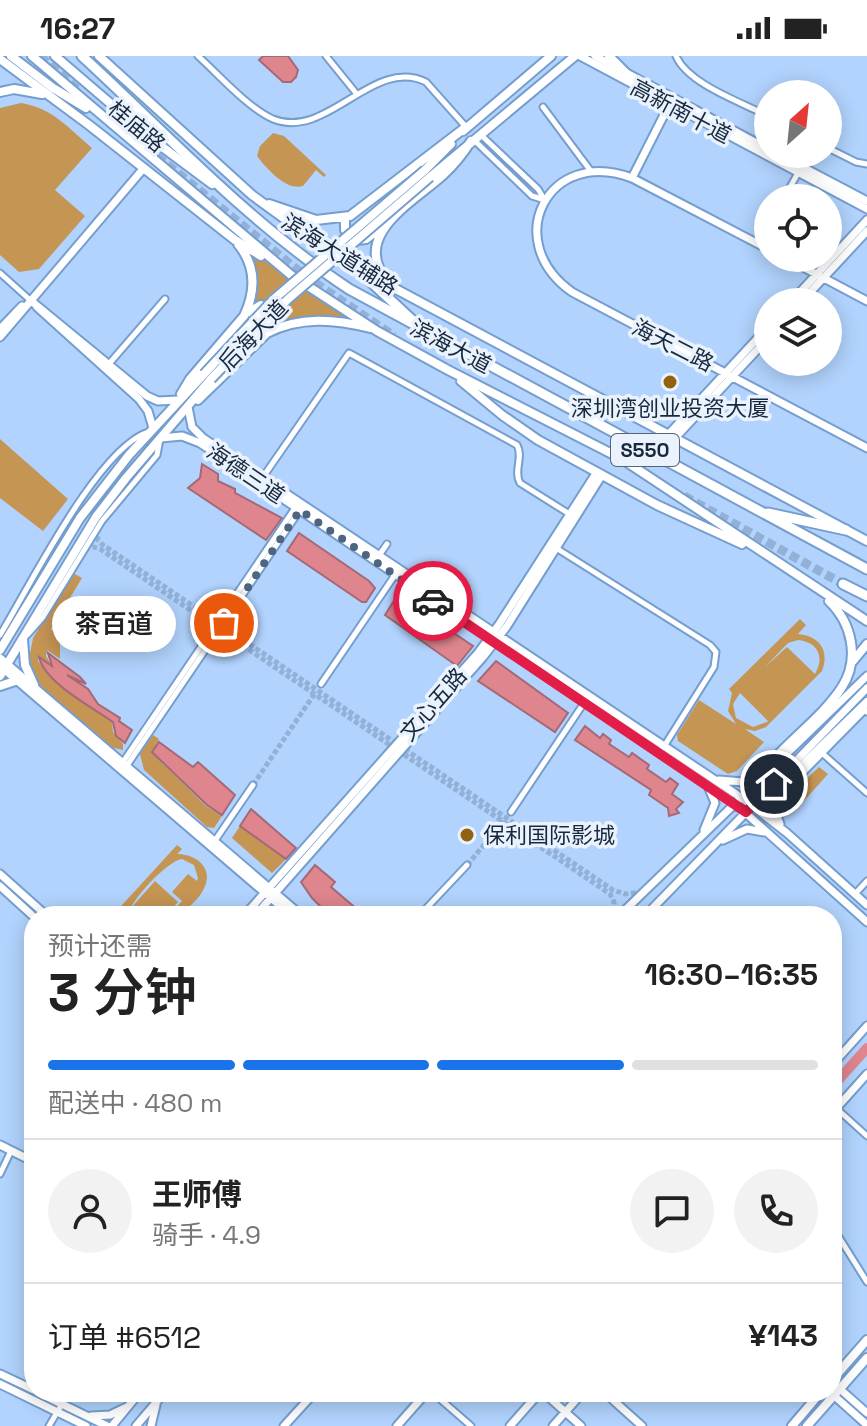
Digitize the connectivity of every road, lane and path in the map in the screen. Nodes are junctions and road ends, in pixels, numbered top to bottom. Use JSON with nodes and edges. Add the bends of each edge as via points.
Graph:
{"nodes":[{"id":1,"x":11,"y":56,"type":"edge"},
{"id":2,"x":32,"y":56,"type":"edge"},
{"id":3,"x":55,"y":56,"type":"edge"},
{"id":4,"x":82,"y":56,"type":"edge"},
{"id":5,"x":99,"y":56,"type":"edge"},
{"id":6,"x":198,"y":56,"type":"edge"},
{"id":7,"x":326,"y":56,"type":"edge"},
{"id":8,"x":551,"y":56,"type":"edge"},
{"id":9,"x":577,"y":56,"type":"edge"},
{"id":10,"x":595,"y":56,"type":"edge"},
{"id":11,"x":609,"y":56,"type":"edge"},
{"id":12,"x":676,"y":56,"type":"edge"},
{"id":13,"x":0,"y":59,"type":"edge"},
{"id":14,"x":627,"y":74,"type":"junction"},
{"id":15,"x":0,"y":92,"type":"edge"},
{"id":16,"x":52,"y":93,"type":"junction"},
{"id":17,"x":356,"y":93,"type":"junction"},
{"id":18,"x":669,"y":105,"type":"junction"},
{"id":19,"x":543,"y":107,"type":"dead end"},
{"id":20,"x":754,"y":109,"type":"edge"},
{"id":21,"x":104,"y":118,"type":"junction"},
{"id":22,"x":466,"y":127,"type":"junction"},
{"id":23,"x":475,"y":138,"type":"junction"},
{"id":24,"x":754,"y":142,"type":"edge"},
{"id":25,"x":842,"y":155,"type":"edge"},
{"id":26,"x":867,"y":164,"type":"edge"},
{"id":27,"x":805,"y":168,"type":"edge"},
{"id":28,"x":143,"y":169,"type":"junction"},
{"id":29,"x":590,"y":170,"type":"junction"},
{"id":30,"x":428,"y":173,"type":"junction"},
{"id":31,"x":798,"y":173,"type":"junction"},
{"id":32,"x":632,"y":178,"type":"junction"},
{"id":33,"x":792,"y":184,"type":"edge"},
{"id":34,"x":223,"y":191,"type":"junction"},
{"id":35,"x":252,"y":195,"type":"junction"},
{"id":36,"x":545,"y":200,"type":"junction"},
{"id":37,"x":867,"y":201,"type":"edge"},
{"id":38,"x":867,"y":209,"type":"edge"},
{"id":39,"x":345,"y":218,"type":"junction"},
{"id":40,"x":867,"y":220,"type":"edge"},
{"id":41,"x":388,"y":221,"type":"junction"},
{"id":42,"x":867,"y":231,"type":"edge"},
{"id":43,"x":235,"y":240,"type":"junction"},
{"id":44,"x":754,"y":241,"type":"edge"},
{"id":45,"x":354,"y":266,"type":"junction"},
{"id":46,"x":812,"y":272,"type":"edge"},
{"id":47,"x":0,"y":273,"type":"edge"},
{"id":48,"x":291,"y":275,"type":"junction"},
{"id":49,"x":820,"y":276,"type":"junction"},
{"id":50,"x":394,"y":288,"type":"junction"},
{"id":51,"x":807,"y":288,"type":"edge"},
{"id":52,"x":811,"y":288,"type":"edge"},
{"id":53,"x":165,"y":299,"type":"dead end"},
{"id":54,"x":30,"y":300,"type":"junction"},
{"id":55,"x":867,"y":301,"type":"edge"},
{"id":56,"x":244,"y":316,"type":"junction"},
{"id":57,"x":0,"y":329,"type":"edge"},
{"id":58,"x":377,"y":331,"type":"junction"},
{"id":59,"x":424,"y":331,"type":"junction"},
{"id":60,"x":267,"y":333,"type":"junction"},
{"id":61,"x":0,"y":337,"type":"edge"},
{"id":62,"x":754,"y":344,"type":"edge"},
{"id":63,"x":754,"y":351,"type":"edge"},
{"id":64,"x":106,"y":366,"type":"junction"},
{"id":65,"x":448,"y":370,"type":"junction"},
{"id":66,"x":729,"y":374,"type":"junction"},
{"id":67,"x":208,"y":377,"type":"junction"},
{"id":68,"x":178,"y":400,"type":"junction"},
{"id":69,"x":188,"y":407,"type":"junction"},
{"id":70,"x":151,"y":430,"type":"junction"},
{"id":71,"x":671,"y":437,"type":"junction"},
{"id":72,"x":161,"y":438,"type":"junction"},
{"id":73,"x":867,"y":448,"type":"edge"},
{"id":74,"x":600,"y":474,"type":"junction"},
{"id":75,"x":263,"y":477,"type":"junction"},
{"id":76,"x":300,"y":505,"type":"junction"},
{"id":77,"x":757,"y":510,"type":"junction"},
{"id":78,"x":573,"y":516,"type":"junction"},
{"id":79,"x":846,"y":530,"type":"junction"},
{"id":80,"x":867,"y":541,"type":"edge"},
{"id":81,"x":387,"y":544,"type":"dead end"},
{"id":82,"x":556,"y":548,"type":"junction"},
{"id":83,"x":760,"y":552,"type":"junction"},
{"id":84,"x":380,"y":554,"type":"junction"},
{"id":85,"x":867,"y":569,"type":"edge"},
{"id":86,"x":397,"y":572,"type":"junction"},
{"id":87,"x":843,"y":584,"type":"tunnel mouth"},
{"id":88,"x":820,"y":592,"type":"junction"},
{"id":89,"x":867,"y":596,"type":"edge"},
{"id":90,"x":17,"y":619,"type":"junction"},
{"id":91,"x":867,"y":621,"type":"edge"},
{"id":92,"x":495,"y":636,"type":"junction"},
{"id":93,"x":0,"y":637,"type":"edge"},
{"id":94,"x":24,"y":637,"type":"junction"},
{"id":95,"x":867,"y":644,"type":"edge"},
{"id":96,"x":0,"y":650,"type":"edge"},
{"id":97,"x":850,"y":667,"type":"junction"},
{"id":98,"x":2,"y":674,"type":"edge"},
{"id":99,"x":867,"y":676,"type":"edge"},
{"id":100,"x":18,"y":680,"type":"joint"},
{"id":101,"x":321,"y":684,"type":"tunnel mouth"},
{"id":102,"x":34,"y":685,"type":"junction"},
{"id":103,"x":867,"y":688,"type":"edge"},
{"id":104,"x":588,"y":698,"type":"junction"},
{"id":105,"x":867,"y":702,"type":"edge"},
{"id":106,"x":837,"y":712,"type":"junction"},
{"id":107,"x":867,"y":712,"type":"edge"},
{"id":108,"x":662,"y":748,"type":"junction"},
{"id":109,"x":822,"y":753,"type":"junction"},
{"id":110,"x":123,"y":767,"type":"junction"},
{"id":111,"x":764,"y":768,"type":"junction"},
{"id":112,"x":714,"y":778,"type":"junction"},
{"id":113,"x":704,"y":782,"type":"junction"},
{"id":114,"x":774,"y":784,"type":"junction"},
{"id":115,"x":253,"y":785,"type":"tunnel mouth"},
{"id":116,"x":754,"y":786,"type":"junction"},
{"id":117,"x":867,"y":793,"type":"edge"},
{"id":118,"x":739,"y":801,"type":"junction"},
{"id":119,"x":749,"y":809,"type":"junction"},
{"id":120,"x":511,"y":812,"type":"tunnel mouth"},
{"id":121,"x":787,"y":833,"type":"junction"},
{"id":122,"x":701,"y":836,"type":"junction"},
{"id":123,"x":772,"y":836,"type":"junction"},
{"id":124,"x":718,"y":842,"type":"junction"},
{"id":125,"x":213,"y":844,"type":"junction"},
{"id":126,"x":467,"y":865,"type":"tunnel mouth"},
{"id":127,"x":0,"y":874,"type":"edge"},
{"id":128,"x":867,"y":881,"type":"edge"},
{"id":129,"x":0,"y":886,"type":"edge"},
{"id":130,"x":271,"y":894,"type":"junction"},
{"id":131,"x":855,"y":894,"type":"junction"},
{"id":132,"x":867,"y":905,"type":"edge"},
{"id":133,"x":36,"y":906,"type":"edge"},
{"id":134,"x":256,"y":906,"type":"edge"},
{"id":135,"x":262,"y":906,"type":"edge"},
{"id":136,"x":282,"y":906,"type":"edge"},
{"id":137,"x":288,"y":906,"type":"edge"},
{"id":138,"x":428,"y":906,"type":"edge"},
{"id":139,"x":629,"y":906,"type":"edge"},
{"id":140,"x":655,"y":906,"type":"edge"},
{"id":141,"x":24,"y":908,"type":"edge"},
{"id":142,"x":867,"y":922,"type":"edge"},
{"id":143,"x":867,"y":1026,"type":"edge"},
{"id":144,"x":842,"y":1054,"type":"edge"},
{"id":145,"x":867,"y":1074,"type":"edge"},
{"id":146,"x":842,"y":1101,"type":"edge"},
{"id":147,"x":842,"y":1116,"type":"edge"},
{"id":148,"x":867,"y":1136,"type":"edge"},
{"id":149,"x":0,"y":1145,"type":"edge"},
{"id":150,"x":11,"y":1151,"type":"junction"},
{"id":151,"x":24,"y":1157,"type":"edge"},
{"id":152,"x":0,"y":1174,"type":"edge"},
{"id":153,"x":842,"y":1242,"type":"edge"},
{"id":154,"x":867,"y":1282,"type":"edge"},
{"id":155,"x":867,"y":1340,"type":"edge"},
{"id":156,"x":867,"y":1358,"type":"edge"},
{"id":157,"x":842,"y":1369,"type":"edge"},
{"id":158,"x":0,"y":1374,"type":"edge"},
{"id":159,"x":6,"y":1383,"type":"edge"},
{"id":160,"x":842,"y":1384,"type":"edge"},
{"id":161,"x":842,"y":1397,"type":"edge"},
{"id":162,"x":842,"y":1400,"type":"edge"},
{"id":163,"x":47,"y":1402,"type":"edge"},
{"id":164,"x":51,"y":1402,"type":"edge"},
{"id":165,"x":62,"y":1402,"type":"edge"},
{"id":166,"x":131,"y":1402,"type":"edge"},
{"id":167,"x":156,"y":1402,"type":"edge"},
{"id":168,"x":160,"y":1402,"type":"edge"},
{"id":169,"x":306,"y":1402,"type":"edge"},
{"id":170,"x":420,"y":1402,"type":"edge"},
{"id":171,"x":442,"y":1402,"type":"edge"},
{"id":172,"x":534,"y":1402,"type":"edge"},
{"id":173,"x":554,"y":1402,"type":"edge"},
{"id":174,"x":573,"y":1402,"type":"edge"},
{"id":175,"x":615,"y":1402,"type":"edge"},
{"id":176,"x":812,"y":1402,"type":"edge"},
{"id":177,"x":826,"y":1402,"type":"edge"},
{"id":178,"x":58,"y":1407,"type":"junction"},
{"id":179,"x":127,"y":1407,"type":"junction"},
{"id":180,"x":564,"y":1411,"type":"junction"},
{"id":181,"x":867,"y":1413,"type":"edge"},
{"id":182,"x":84,"y":1415,"type":"junction"},
{"id":183,"x":76,"y":1422,"type":"edge"},
{"id":184,"x":867,"y":1425,"type":"edge"},
{"id":185,"x":49,"y":1426,"type":"edge"},
{"id":186,"x":86,"y":1426,"type":"edge"},
{"id":187,"x":109,"y":1426,"type":"edge"},
{"id":188,"x":136,"y":1426,"type":"edge"},
{"id":189,"x":151,"y":1426,"type":"edge"},
{"id":190,"x":284,"y":1426,"type":"edge"},
{"id":191,"x":397,"y":1426,"type":"edge"},
{"id":192,"x":471,"y":1426,"type":"edge"},
{"id":193,"x":510,"y":1426,"type":"edge"},
{"id":194,"x":553,"y":1426,"type":"edge"},
{"id":195,"x":581,"y":1426,"type":"edge"},
{"id":196,"x":642,"y":1426,"type":"edge"},
{"id":197,"x":792,"y":1426,"type":"edge"},
{"id":198,"x":807,"y":1426,"type":"edge"}],
"edges":[{"from":1,"to":16,"type":"main road"},
{"from":2,"to":21,"type":"main road","name":"桂庙路"},
{"from":3,"to":34,"type":"main road","name":"桂庙路","number":"S550","via":[[153,140]]},
{"from":4,"to":34,"type":"highway","name":"滨海大道","number":"S550"},
{"from":5,"to":35,"type":"main road","name":"滨海大道辅路","number":"S550"},
{"from":6,"to":17,"type":"street","via":[[277,120],[301,121]]},
{"from":7,"to":17,"type":"street"},
{"from":8,"to":22,"type":"main road","name":"后海大道"},
{"from":9,"to":18,"type":"street","name":"高新南十道"},
{"from":9,"to":23,"type":"main road","name":"后海大道"},
{"from":10,"to":14,"type":"street","name":"高新南十道"},
{"from":11,"to":14,"type":"main road"},
{"from":12,"to":20,"type":"street","via":[[694,78]]},
{"from":13,"to":16,"type":"main road"},
{"from":14,"to":24,"type":"street","name":"高新南十道"},
{"from":15,"to":16,"type":"main road"},
{"from":16,"to":21,"type":"main road"},
{"from":16,"to":28,"type":"main road","name":"滨海大道辅路"},
{"from":17,"to":22,"type":"street","via":[[389,76],[418,77]]},
{"from":18,"to":31,"type":"street","name":"高新南十道"},
{"from":18,"to":32,"type":"street"},
{"from":19,"to":29,"type":"street"},
{"from":21,"to":48,"type":"main road","name":"滨海大道"},
{"from":22,"to":30,"type":"main road","name":"后海大道"},
{"from":22,"to":39,"type":"main road"},
{"from":23,"to":30,"type":"main road","name":"后海大道"},
{"from":23,"to":36,"type":"street","via":[[532,196]]},
{"from":23,"to":41,"type":"main road","via":[[456,163]]},
{"from":25,"to":26,"type":"street"},
{"from":27,"to":37,"type":"street"},
{"from":28,"to":43,"type":"main road","name":"滨海大道辅路"},
{"from":28,"to":54,"type":"street"},
{"from":29,"to":32,"type":"street"},
{"from":29,"to":36,"type":"street","via":[[566,179]]},
{"from":30,"to":67,"type":"main road","name":"后海大道","bridge":true},
{"from":31,"to":33,"type":"street"},
{"from":31,"to":38,"type":"street","name":"高新南十道"},
{"from":32,"to":44,"type":"street"},
{"from":34,"to":59,"type":"highway","name":"滨海大道","number":"S550","via":[[319,269]]},
{"from":35,"to":39,"type":"main road","via":[[305,218]]},
{"from":35,"to":45,"type":"main road","name":"滨海大道辅路","number":"S550"},
{"from":36,"to":66,"type":"street","name":"海天二路","via":[[536,224],[537,241],[557,279],[582,298]]},
{"from":39,"to":41,"type":"main road","via":[[347,233],[360,241]]},
{"from":40,"to":49,"type":"street"},
{"from":41,"to":50,"type":"main road","via":[[375,255],[379,271]]},
{"from":42,"to":49,"type":"street"},
{"from":43,"to":48,"type":"main road","name":"滨海大道辅路"},
{"from":43,"to":56,"type":"main road","via":[[252,271],[252,296]]},
{"from":45,"to":50,"type":"main road","name":"滨海大道辅路","number":"S550"},
{"from":45,"to":59,"type":"highway"},
{"from":46,"to":49,"type":"street"},
{"from":47,"to":54,"type":"street"},
{"from":48,"to":58,"type":"main road","name":"滨海大道"},
{"from":49,"to":51,"type":"street"},
{"from":49,"to":52,"type":"street"},
{"from":49,"to":55,"type":"street"},
{"from":50,"to":71,"type":"main road","name":"滨海大道辅路","number":"S550"},
{"from":53,"to":64,"type":"street"},
{"from":54,"to":57,"type":"street"},
{"from":54,"to":61,"type":"street"},
{"from":54,"to":64,"type":"street"},
{"from":56,"to":60,"type":"main road","via":[[257,305],[268,308],[274,319]]},
{"from":56,"to":68,"type":"main road"},
{"from":58,"to":60,"type":"main road","via":[[310,320]]},
{"from":58,"to":65,"type":"main road","name":"滨海大道"},
{"from":59,"to":77,"type":"highway","name":"滨海大道","number":"S550"},
{"from":60,"to":69,"type":"main road"},
{"from":62,"to":66,"type":"street"},
{"from":63,"to":66,"type":"street"},
{"from":64,"to":68,"type":"street","via":[[153,399]]},
{"from":64,"to":70,"type":"street","via":[[142,403]]},
{"from":65,"to":74,"type":"main road","via":[[520,429]]},
{"from":65,"to":83,"type":"main road","name":"滨海大道","via":[[622,459]]},
{"from":66,"to":71,"type":"street"},
{"from":66,"to":73,"type":"street","name":"海天二路"},
{"from":67,"to":68,"type":"main road","name":"后海大道"},
{"from":67,"to":69,"type":"main road","name":"后海大道"},
{"from":68,"to":70,"type":"main road","name":"后海大道"},
{"from":69,"to":72,"type":"main road","name":"后海大道"},
{"from":69,"to":75,"type":"street","name":"海德三道","via":[[197,433]]},
{"from":70,"to":90,"type":"main road","name":"后海大道","via":[[80,518]]},
{"from":70,"to":93,"type":"street","via":[[133,440],[85,496]]},
{"from":71,"to":79,"type":"main road","name":"滨海大道辅路","number":"S550"},
{"from":72,"to":76,"type":"street","name":"海德三道","via":[[196,441]]},
{"from":72,"to":94,"type":"main road","name":"后海大道","via":[[89,527]]},
{"from":74,"to":78,"type":"street","name":"文心五路"},
{"from":74,"to":83,"type":"main road"},
{"from":75,"to":76,"type":"street","name":"海德三道"},
{"from":75,"to":78,"type":"street","via":[[349,353],[517,445],[518,480]]},
{"from":76,"to":84,"type":"street","name":"海德三道"},
{"from":76,"to":86,"type":"street","name":"海德三道"},
{"from":76,"to":110,"type":"street"},
{"from":77,"to":79,"type":"highway"},
{"from":77,"to":85,"type":"highway","name":"滨海大道","number":"S550"},
{"from":78,"to":82,"type":"street","name":"文心五路"},
{"from":78,"to":92,"type":"street","name":"文心五路"},
{"from":79,"to":80,"type":"main road","name":"滨海大道辅路","number":"S550"},
{"from":81,"to":84,"type":"street"},
{"from":82,"to":92,"type":"street","name":"文心五路"},
{"from":82,"to":108,"type":"street","via":[[714,649],[714,667]]},
{"from":83,"to":88,"type":"main road","name":"滨海大道"},
{"from":84,"to":86,"type":"street","name":"海德三道"},
{"from":86,"to":92,"type":"street","name":"海德三道"},
{"from":86,"to":101,"type":"street"},
{"from":87,"to":89,"type":"highway"},
{"from":88,"to":91,"type":"main road","name":"滨海大道"},
{"from":88,"to":97,"type":"main road","via":[[847,625]]},
{"from":90,"to":93,"type":"main road"},
{"from":90,"to":96,"type":"main road","name":"后海大道"},
{"from":92,"to":104,"type":"street","name":"海德三道"},
{"from":92,"to":130,"type":"street","name":"文心五路","via":[[399,755]]},
{"from":94,"to":98,"type":"main road","name":"后海大道"},
{"from":94,"to":102,"type":"main road","via":[[25,665]]},
{"from":95,"to":97,"type":"main road"},
{"from":97,"to":111,"type":"main road","via":[[838,693]]},
{"from":98,"to":100,"type":"main road"},
{"from":98,"to":102,"type":"street"},
{"from":99,"to":106,"type":"street"},
{"from":100,"to":110,"type":"street"},
{"from":102,"to":110,"type":"street"},
{"from":103,"to":106,"type":"street"},
{"from":104,"to":108,"type":"street","name":"海德三道"},
{"from":104,"to":120,"type":"street"},
{"from":105,"to":114,"type":"main road","via":[[791,776]]},
{"from":106,"to":114,"type":"street"},
{"from":106,"to":116,"type":"street"},
{"from":107,"to":109,"type":"street"},
{"from":108,"to":112,"type":"street","name":"海德三道"},
{"from":108,"to":113,"type":"street","name":"海德三道"},
{"from":109,"to":114,"type":"street","via":[[790,785]]},
{"from":109,"to":117,"type":"street"},
{"from":110,"to":125,"type":"street"},
{"from":111,"to":112,"type":"street","via":[[743,782]]},
{"from":111,"to":116,"type":"main road"},
{"from":112,"to":118,"type":"street","name":"海德三道"},
{"from":113,"to":118,"type":"street","name":"海德三道"},
{"from":113,"to":122,"type":"street","via":[[715,803]]},
{"from":114,"to":119,"type":"street"},
{"from":114,"to":121,"type":"street","via":[[775,813]]},
{"from":115,"to":125,"type":"street"},
{"from":116,"to":118,"type":"street"},
{"from":118,"to":119,"type":"street","name":"海德三道"},
{"from":118,"to":122,"type":"street"},
{"from":119,"to":121,"type":"street","name":"海德三道"},
{"from":119,"to":123,"type":"street","name":"海德三道"},
{"from":119,"to":124,"type":"street"},
{"from":121,"to":131,"type":"street","name":"海德三道"},
{"from":122,"to":139,"type":"street"},
{"from":123,"to":124,"type":"street","via":[[747,829]]},
{"from":123,"to":142,"type":"street","name":"海德三道"},
{"from":124,"to":140,"type":"street"},
{"from":125,"to":130,"type":"street"},
{"from":126,"to":138,"type":"street"},
{"from":127,"to":133,"type":"street"},
{"from":128,"to":131,"type":"street"},
{"from":129,"to":141,"type":"street"},
{"from":130,"to":134,"type":"street","name":"文心五路"},
{"from":130,"to":135,"type":"street","name":"文心五路"},
{"from":130,"to":136,"type":"street"},
{"from":130,"to":137,"type":"street"},
{"from":131,"to":132,"type":"street","name":"海德三道"},
{"from":143,"to":144,"type":"street"},
{"from":145,"to":146,"type":"street"},
{"from":147,"to":148,"type":"street"},
{"from":149,"to":150,"type":"street"},
{"from":150,"to":151,"type":"street"},
{"from":150,"to":152,"type":"street"},
{"from":153,"to":154,"type":"street"},
{"from":155,"to":157,"type":"main road"},
{"from":156,"to":160,"type":"main road"},
{"from":158,"to":159,"type":"street"},
{"from":161,"to":181,"type":"street"},
{"from":162,"to":184,"type":"street"},
{"from":163,"to":178,"type":"street"},
{"from":164,"to":178,"type":"street"},
{"from":165,"to":178,"type":"street"},
{"from":166,"to":179,"type":"street"},
{"from":167,"to":188,"type":"street"},
{"from":168,"to":189,"type":"street"},
{"from":169,"to":190,"type":"street"},
{"from":170,"to":191,"type":"street"},
{"from":171,"to":192,"type":"street"},
{"from":172,"to":193,"type":"street"},
{"from":173,"to":180,"type":"street"},
{"from":174,"to":180,"type":"street"},
{"from":175,"to":196,"type":"street"},
{"from":176,"to":197,"type":"main road"},
{"from":177,"to":198,"type":"main road"},
{"from":178,"to":182,"type":"street"},
{"from":178,"to":183,"type":"street"},
{"from":178,"to":185,"type":"street"},
{"from":179,"to":182,"type":"street","via":[[106,1415]]},
{"from":179,"to":187,"type":"street"},
{"from":180,"to":194,"type":"street"},
{"from":180,"to":195,"type":"street"},
{"from":182,"to":187,"type":"street"},
{"from":183,"to":186,"type":"street"}]}
